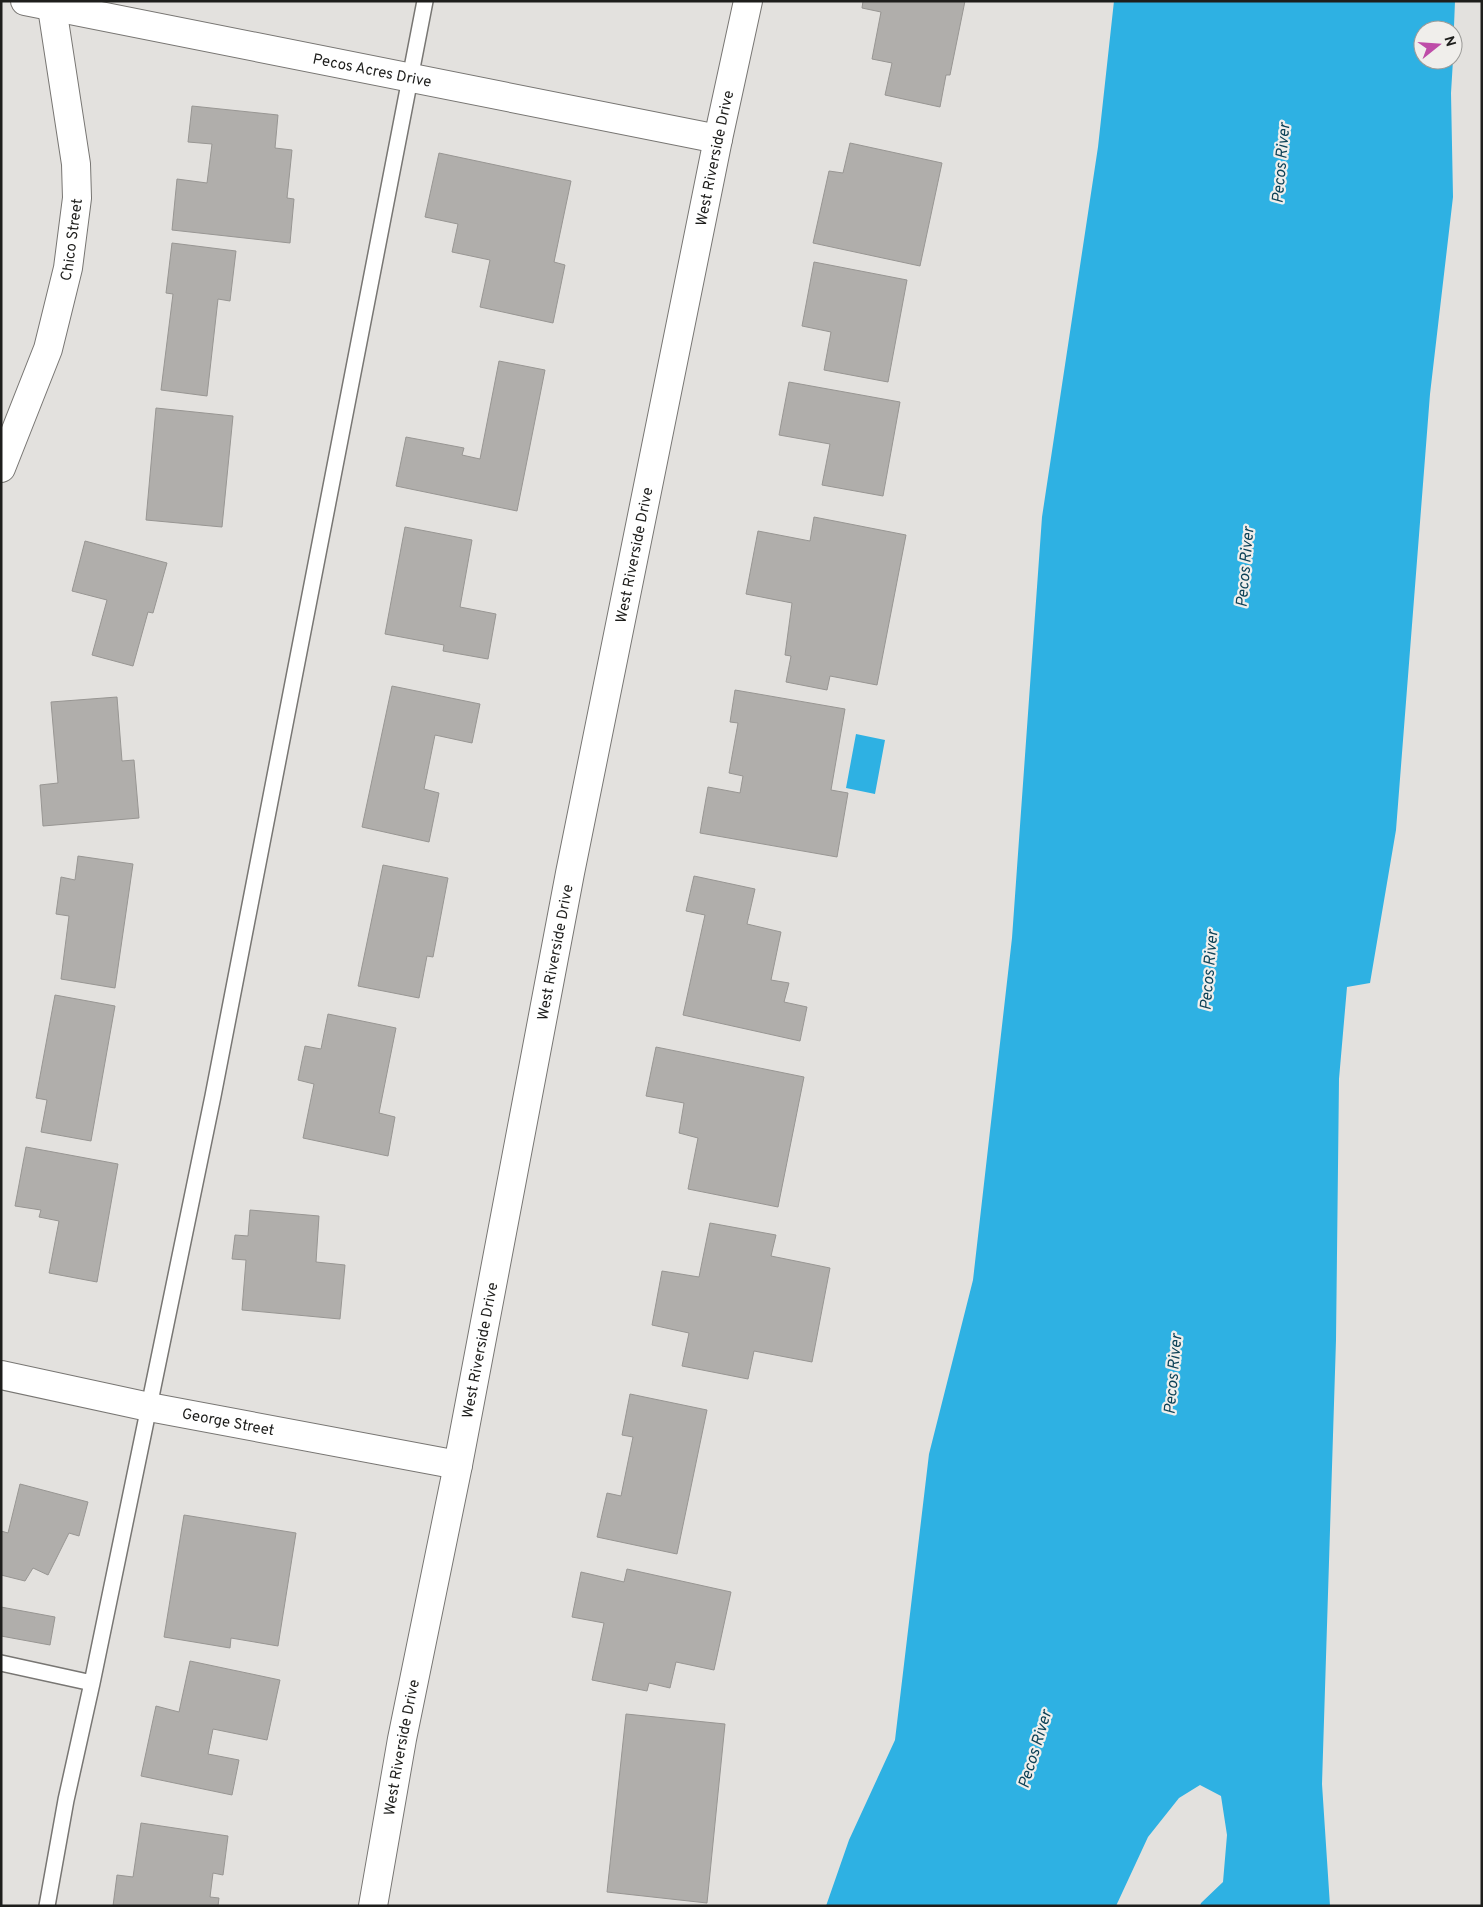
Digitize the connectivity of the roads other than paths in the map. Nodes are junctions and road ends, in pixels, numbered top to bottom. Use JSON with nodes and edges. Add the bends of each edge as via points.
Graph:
{"nodes":[{"id":1,"x":24,"y":1,"type":"edge"},
{"id":2,"x":426,"y":1,"type":"edge"},
{"id":3,"x":748,"y":1,"type":"edge"},
{"id":4,"x":52,"y":4,"type":"edge"},
{"id":5,"x":410,"y":77,"type":"junction"},
{"id":6,"x":718,"y":139,"type":"junction"},
{"id":7,"x":1,"y":468,"type":"edge"},
{"id":8,"x":1,"y":1375,"type":"edge"},
{"id":9,"x":149,"y":1407,"type":"junction"},
{"id":10,"x":458,"y":1465,"type":"junction"},
{"id":11,"x":1,"y":1663,"type":"edge"},
{"id":12,"x":92,"y":1683,"type":"junction"},
{"id":13,"x":47,"y":1906,"type":"edge"},
{"id":14,"x":373,"y":1906,"type":"edge"}],
"edges":[{"from":1,"to":4,"type":"street","name":"Pecos Acres Drive"},
{"from":2,"to":5,"type":"lane"},
{"from":3,"to":6,"type":"street","name":"West Riverside Drive"},
{"from":4,"to":5,"type":"street","name":"Pecos Acres Drive"},
{"from":4,"to":7,"type":"street","name":"Chico Street","via":[[76,164],[77,198],[68,268],[48,349]]},
{"from":5,"to":6,"type":"street","name":"Pecos Acres Drive"},
{"from":5,"to":9,"type":"lane","via":[[215,1086]]},
{"from":6,"to":10,"type":"street","name":"West Riverside Drive","via":[[570,873]]},
{"from":8,"to":9,"type":"street","name":"George Street"},
{"from":9,"to":10,"type":"street","name":"George Street"},
{"from":9,"to":12,"type":"lane"},
{"from":10,"to":14,"type":"street","name":"West Riverside Drive","via":[[402,1739]]},
{"from":11,"to":12,"type":"lane"},
{"from":12,"to":13,"type":"lane"}]}
